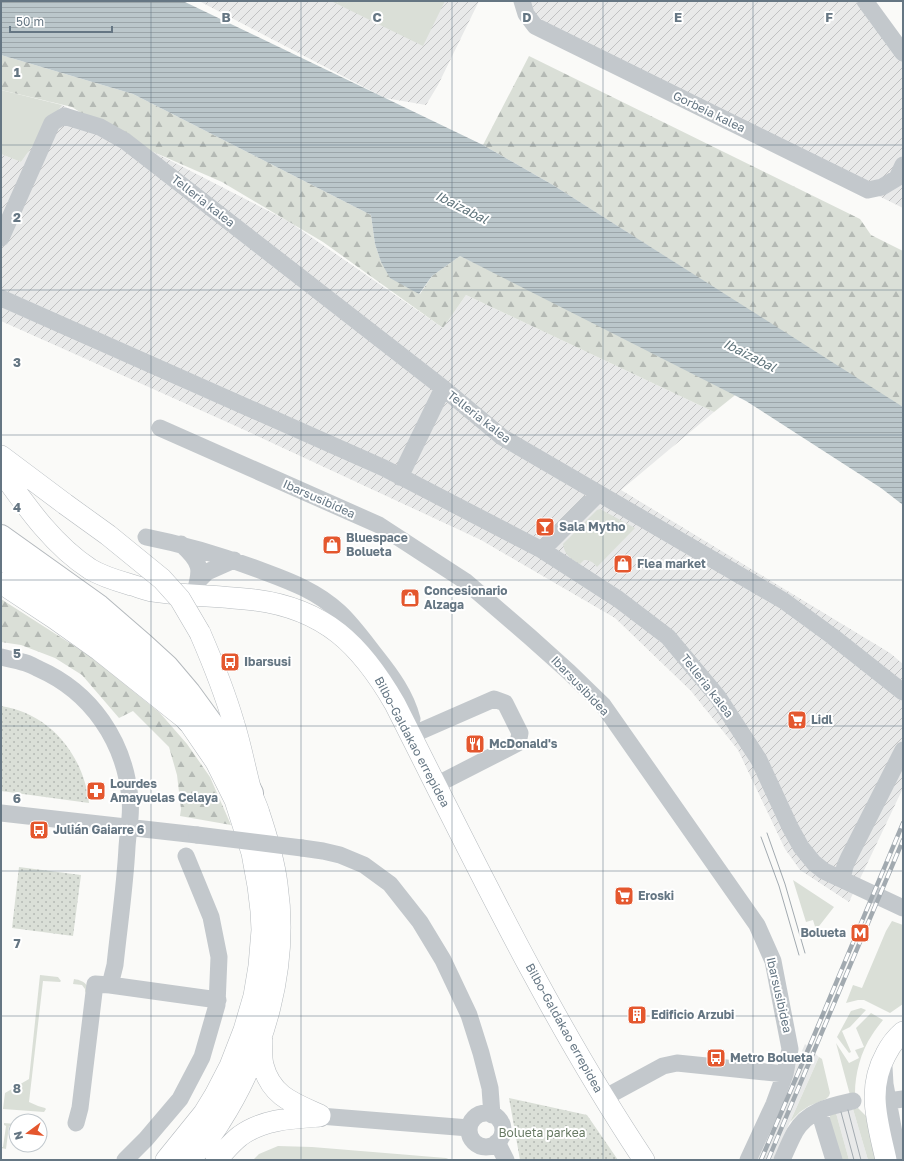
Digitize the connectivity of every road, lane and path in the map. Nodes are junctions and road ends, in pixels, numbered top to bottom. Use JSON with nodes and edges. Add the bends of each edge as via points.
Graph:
{"nodes":[{"id":1,"x":522,"y":1,"type":"edge"},
{"id":2,"x":865,"y":1,"type":"edge"},
{"id":3,"x":903,"y":39,"type":"edge"},
{"id":4,"x":903,"y":53,"type":"edge"},
{"id":5,"x":903,"y":165,"type":"edge"},
{"id":6,"x":1,"y":238,"type":"edge"},
{"id":7,"x":1,"y":298,"type":"edge"},
{"id":8,"x":443,"y":388,"type":"junction"},
{"id":9,"x":160,"y":428,"type":"dead end"},
{"id":10,"x":1,"y":456,"type":"edge"},
{"id":11,"x":1,"y":471,"type":"edge"},
{"id":12,"x":400,"y":477,"type":"junction"},
{"id":13,"x":1,"y":482,"type":"edge"},
{"id":14,"x":598,"y":494,"type":"junction"},
{"id":15,"x":20,"y":497,"type":"junction"},
{"id":16,"x":1,"y":536,"type":"edge"},
{"id":17,"x":146,"y":537,"type":"dead end"},
{"id":18,"x":181,"y":544,"type":"junction"},
{"id":19,"x":542,"y":550,"type":"junction"},
{"id":20,"x":1,"y":558,"type":"edge"},
{"id":21,"x":234,"y":560,"type":"junction"},
{"id":22,"x":1,"y":583,"type":"edge"},
{"id":23,"x":196,"y":588,"type":"junction"},
{"id":24,"x":1,"y":657,"type":"edge"},
{"id":25,"x":903,"y":692,"type":"edge"},
{"id":26,"x":188,"y":721,"type":"junction"},
{"id":27,"x":415,"y":740,"type":"junction"},
{"id":28,"x":903,"y":750,"type":"edge"},
{"id":29,"x":436,"y":785,"type":"junction"},
{"id":30,"x":252,"y":793,"type":"junction"},
{"id":31,"x":1,"y":813,"type":"edge"},
{"id":32,"x":130,"y":828,"type":"junction"},
{"id":33,"x":186,"y":856,"type":"dead end"},
{"id":34,"x":842,"y":879,"type":"junction"},
{"id":35,"x":903,"y":908,"type":"edge"},
{"id":36,"x":110,"y":985,"type":"junction"},
{"id":37,"x":218,"y":1000,"type":"junction"},
{"id":38,"x":903,"y":1032,"type":"edge"},
{"id":39,"x":261,"y":1036,"type":"junction"},
{"id":40,"x":883,"y":1059,"type":"junction"},
{"id":41,"x":785,"y":1074,"type":"junction"},
{"id":42,"x":604,"y":1098,"type":"junction"},
{"id":43,"x":896,"y":1100,"type":"edge"},
{"id":44,"x":853,"y":1101,"type":"dead end"},
{"id":45,"x":822,"y":1109,"type":"junction"},
{"id":46,"x":492,"y":1115,"type":"junction"},
{"id":47,"x":320,"y":1116,"type":"junction"},
{"id":48,"x":76,"y":1123,"type":"dead end"},
{"id":49,"x":469,"y":1128,"type":"junction"},
{"id":50,"x":626,"y":1134,"type":"junction"},
{"id":51,"x":498,"y":1142,"type":"junction"},
{"id":52,"x":125,"y":1160,"type":"edge"},
{"id":53,"x":166,"y":1160,"type":"edge"},
{"id":54,"x":190,"y":1160,"type":"edge"},
{"id":55,"x":216,"y":1160,"type":"edge"},
{"id":56,"x":506,"y":1160,"type":"edge"},
{"id":57,"x":635,"y":1160,"type":"edge"},
{"id":58,"x":644,"y":1160,"type":"edge"},
{"id":59,"x":748,"y":1160,"type":"edge"},
{"id":60,"x":782,"y":1160,"type":"edge"},
{"id":61,"x":834,"y":1160,"type":"edge"},
{"id":62,"x":886,"y":1160,"type":"edge"},
{"id":63,"x":898,"y":1160,"type":"edge"}],
"edges":[{"from":1,"to":5,"type":"street","name":"Gorbeia kalea","via":[[526,14],[535,26],[868,190],[882,187],[897,178]]},
{"from":2,"to":3,"type":"street"},
{"from":2,"to":4,"type":"street"},
{"from":6,"to":8,"type":"street","name":"Telleria kalea","via":[[52,123],[64,116],[100,127],[125,141]]},
{"from":7,"to":12,"type":"street","name":"Telleria kalea"},
{"from":8,"to":12,"type":"street","name":"Telleria kalea"},
{"from":8,"to":14,"type":"street","name":"Telleria kalea","via":[[502,437]]},
{"from":9,"to":41,"type":"street","name":"Ibarsusibidea","via":[[379,525],[465,581],[603,705],[757,925],[773,961],[790,1049]]},
{"from":10,"to":30,"type":"main road","bridge":true,"via":[[108,535],[162,579],[180,599],[200,633],[221,684]]},
{"from":11,"to":15,"type":"main road","name":"Bilbo-Galdakao errepidea"},
{"from":12,"to":19,"type":"street","name":"Telleria kalea"},
{"from":13,"to":15,"type":"main road","name":"Bilbo-Galdakao errepidea"},
{"from":14,"to":19,"type":"street"},
{"from":14,"to":25,"type":"street","name":"Telleria kalea","via":[[784,601]]},
{"from":15,"to":23,"type":"main road","name":"Bilbo-Galdakao errepidea","via":[[54,540],[90,569],[109,578],[151,591]]},
{"from":16,"to":30,"type":"highway","via":[[98,606],[167,666],[189,692],[232,753]]},
{"from":17,"to":18,"type":"street"},
{"from":18,"to":21,"type":"street"},
{"from":18,"to":23,"type":"street","via":[[199,566]]},
{"from":19,"to":34,"type":"street","name":"Telleria kalea","via":[[618,599],[668,637],[718,697],[759,760],[790,828],[802,847],[814,863]]},
{"from":20,"to":26,"type":"highway","via":[[116,645],[154,679]]},
{"from":21,"to":23,"type":"street","via":[[207,572]]},
{"from":21,"to":27,"type":"street","via":[[306,588],[340,612],[398,685],[411,716]]},
{"from":22,"to":26,"type":"main road","via":[[99,650]]},
{"from":23,"to":27,"type":"main road","name":"Bilbo-Galdakao errepidea","via":[[281,605],[322,621],[341,634],[384,684]]},
{"from":24,"to":32,"type":"street","via":[[23,662],[54,675],[87,702],[100,718],[112,736],[123,762],[130,798]]},
{"from":26,"to":53,"type":"main road","via":[[216,762],[235,800],[252,853],[262,930],[254,996],[230,1066],[204,1113]]},
{"from":27,"to":29,"type":"main road","name":"Bilbo-Galdakao errepidea"},
{"from":27,"to":29,"type":"street","via":[[494,699],[504,704],[520,733],[518,743]]},
{"from":28,"to":34,"type":"street","via":[[849,857]]},
{"from":29,"to":42,"type":"main road","name":"Bilbo-Galdakao errepidea","via":[[523,955]]},
{"from":30,"to":39,"type":"main road","via":[[270,848],[280,910],[278,968]]},
{"from":31,"to":32,"type":"street"},
{"from":32,"to":36,"type":"street"},
{"from":32,"to":46,"type":"street","bridge":true,"via":[[323,851],[364,864],[390,884],[420,922],[443,960],[469,1015],[490,1088]]},
{"from":33,"to":37,"type":"street","via":[[211,918],[219,957]]},
{"from":34,"to":35,"type":"street","name":"Telleria kalea"},
{"from":36,"to":37,"type":"street"},
{"from":36,"to":48,"type":"street","via":[[95,984]]},
{"from":37,"to":52,"type":"street","via":[[202,1057],[180,1099]]},
{"from":38,"to":40,"type":"main road","via":[[890,1046]]},
{"from":39,"to":47,"type":"main road","via":[[263,1064],[268,1079],[280,1095]]},
{"from":39,"to":54,"type":"main road","via":[[246,1074],[220,1123]]},
{"from":40,"to":43,"type":"street","via":[[885,1084]]},
{"from":40,"to":62,"type":"main road","via":[[875,1086],[875,1110]]},
{"from":41,"to":42,"type":"street","via":[[677,1063],[663,1066]]},
{"from":41,"to":59,"type":"street","name":"Ibarsusibidea"},
{"from":42,"to":50,"type":"main road","name":"Bilbo-Galdakao errepidea"},
{"from":43,"to":63,"type":"street"},
{"from":44,"to":45,"type":"street"},
{"from":45,"to":60,"type":"street","via":[[808,1116],[796,1131]]},
{"from":45,"to":61,"type":"street"},
{"from":46,"to":49,"type":"street","via":[[477,1116]]},
{"from":46,"to":51,"type":"street","via":[[502,1125],[502,1134]]},
{"from":47,"to":49,"type":"street"},
{"from":47,"to":55,"type":"main road","via":[[267,1123],[240,1136]]},
{"from":49,"to":51,"type":"street","via":[[470,1135],[478,1146],[492,1146]]},
{"from":50,"to":57,"type":"street","name":"Bilbo-Galdakao errepidea"},
{"from":50,"to":58,"type":"main road","name":"Bilbo-Galdakao errepidea"},
{"from":51,"to":56,"type":"street"}]}
